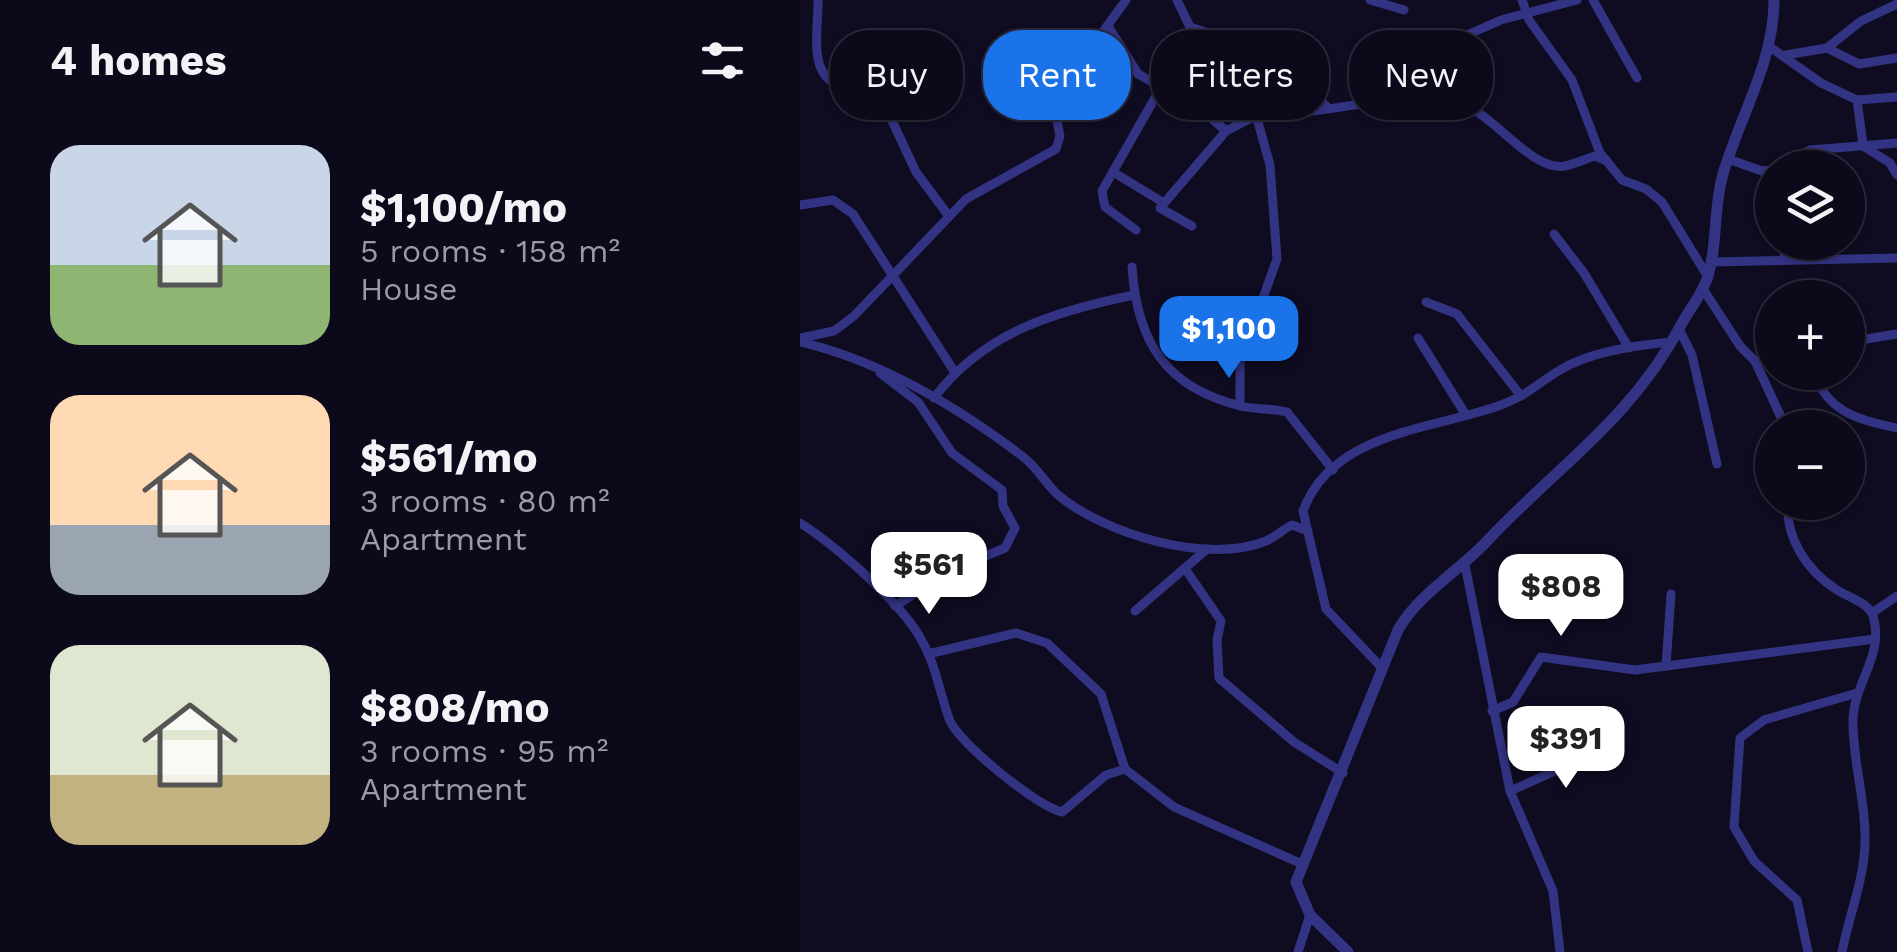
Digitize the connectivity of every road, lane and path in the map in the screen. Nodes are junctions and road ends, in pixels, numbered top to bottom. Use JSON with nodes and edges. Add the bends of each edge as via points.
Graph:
{"nodes":[{"id":1,"x":818,"y":0,"type":"edge"},
{"id":2,"x":1126,"y":0,"type":"edge"},
{"id":3,"x":1177,"y":0,"type":"edge"},
{"id":4,"x":1370,"y":0,"type":"edge"},
{"id":5,"x":1522,"y":0,"type":"edge"},
{"id":6,"x":1577,"y":0,"type":"edge"},
{"id":7,"x":1593,"y":0,"type":"edge"},
{"id":8,"x":1774,"y":0,"type":"edge"},
{"id":9,"x":1897,"y":4,"type":"edge"},
{"id":10,"x":1404,"y":10,"type":"dead end"},
{"id":11,"x":1528,"y":16,"type":"junction"},
{"id":12,"x":1108,"y":26,"type":"junction"},
{"id":13,"x":1199,"y":30,"type":"edge"},
{"id":14,"x":1479,"y":30,"type":"edge"},
{"id":15,"x":1770,"y":47,"type":"junction"},
{"id":16,"x":1827,"y":48,"type":"junction"},
{"id":17,"x":1786,"y":55,"type":"junction"},
{"id":18,"x":1897,"y":58,"type":"edge"},
{"id":19,"x":1637,"y":78,"type":"dead end"},
{"id":20,"x":1151,"y":83,"type":"edge"},
{"id":21,"x":1897,"y":97,"type":"edge"},
{"id":22,"x":1857,"y":100,"type":"junction"},
{"id":23,"x":1151,"y":105,"type":"edge"},
{"id":24,"x":1329,"y":107,"type":"edge"},
{"id":25,"x":1214,"y":120,"type":"edge"},
{"id":26,"x":1249,"y":120,"type":"edge"},
{"id":27,"x":1262,"y":120,"type":"edge"},
{"id":28,"x":1226,"y":131,"type":"junction"},
{"id":29,"x":1897,"y":143,"type":"edge"},
{"id":30,"x":1862,"y":145,"type":"junction"},
{"id":31,"x":1810,"y":150,"type":"edge"},
{"id":32,"x":1728,"y":159,"type":"junction"},
{"id":33,"x":1607,"y":161,"type":"junction"},
{"id":34,"x":1755,"y":166,"type":"edge"},
{"id":35,"x":1113,"y":172,"type":"junction"},
{"id":36,"x":1897,"y":175,"type":"edge"},
{"id":37,"x":1164,"y":202,"type":"junction"},
{"id":38,"x":800,"y":205,"type":"edge"},
{"id":39,"x":948,"y":215,"type":"junction"},
{"id":40,"x":1192,"y":226,"type":"dead end"},
{"id":41,"x":1136,"y":230,"type":"dead end"},
{"id":42,"x":1554,"y":234,"type":"dead end"},
{"id":43,"x":1897,"y":258,"type":"edge"},
{"id":44,"x":1865,"y":259,"type":"edge"},
{"id":45,"x":1784,"y":260,"type":"edge"},
{"id":46,"x":1712,"y":262,"type":"junction"},
{"id":47,"x":1132,"y":267,"type":"dead end"},
{"id":48,"x":893,"y":274,"type":"junction"},
{"id":49,"x":1706,"y":283,"type":"junction"},
{"id":50,"x":1134,"y":295,"type":"junction"},
{"id":51,"x":1426,"y":302,"type":"dead end"},
{"id":52,"x":1679,"y":329,"type":"junction"},
{"id":53,"x":1897,"y":334,"type":"edge"},
{"id":54,"x":1418,"y":338,"type":"dead end"},
{"id":55,"x":1865,"y":339,"type":"edge"},
{"id":56,"x":800,"y":340,"type":"edge"},
{"id":57,"x":1672,"y":342,"type":"junction"},
{"id":58,"x":1629,"y":348,"type":"junction"},
{"id":59,"x":1755,"y":361,"type":"edge"},
{"id":60,"x":874,"y":366,"type":"junction"},
{"id":61,"x":954,"y":371,"type":"junction"},
{"id":62,"x":1821,"y":390,"type":"edge"},
{"id":63,"x":1521,"y":396,"type":"junction"},
{"id":64,"x":934,"y":398,"type":"junction"},
{"id":65,"x":1240,"y":406,"type":"junction"},
{"id":66,"x":1464,"y":412,"type":"junction"},
{"id":67,"x":1897,"y":428,"type":"edge"},
{"id":68,"x":1716,"y":464,"type":"dead end"},
{"id":69,"x":1333,"y":470,"type":"junction"},
{"id":70,"x":1787,"y":520,"type":"edge"},
{"id":71,"x":800,"y":523,"type":"edge"},
{"id":72,"x":1308,"y":531,"type":"junction"},
{"id":73,"x":1207,"y":549,"type":"junction"},
{"id":74,"x":1465,"y":565,"type":"junction"},
{"id":75,"x":1186,"y":570,"type":"junction"},
{"id":76,"x":1671,"y":594,"type":"dead end"},
{"id":77,"x":1897,"y":596,"type":"edge"},
{"id":78,"x":895,"y":606,"type":"junction"},
{"id":79,"x":1135,"y":610,"type":"dead end"},
{"id":80,"x":1872,"y":612,"type":"junction"},
{"id":81,"x":1874,"y":639,"type":"junction"},
{"id":82,"x":928,"y":654,"type":"junction"},
{"id":83,"x":1666,"y":666,"type":"junction"},
{"id":84,"x":1382,"y":668,"type":"junction"},
{"id":85,"x":1857,"y":693,"type":"junction"},
{"id":86,"x":1492,"y":711,"type":"junction"},
{"id":87,"x":1604,"y":750,"type":"dead end"},
{"id":88,"x":1125,"y":769,"type":"junction"},
{"id":89,"x":1344,"y":773,"type":"junction"},
{"id":90,"x":1510,"y":791,"type":"junction"},
{"id":91,"x":1302,"y":864,"type":"junction"},
{"id":92,"x":1310,"y":914,"type":"junction"},
{"id":93,"x":1298,"y":952,"type":"edge"},
{"id":94,"x":1348,"y":952,"type":"edge"},
{"id":95,"x":1560,"y":952,"type":"edge"},
{"id":96,"x":1808,"y":952,"type":"edge"},
{"id":97,"x":1842,"y":952,"type":"edge"}],
"edges":[{"from":1,"to":39,"type":"street","via":[[822,74],[844,88],[880,95],[916,172]]},
{"from":2,"to":12,"type":"street"},
{"from":3,"to":13,"type":"street","via":[[1190,27]]},
{"from":4,"to":10,"type":"street"},
{"from":5,"to":11,"type":"street"},
{"from":6,"to":11,"type":"street"},
{"from":7,"to":19,"type":"street"},
{"from":8,"to":15,"type":"street"},
{"from":9,"to":16,"type":"street"},
{"from":11,"to":14,"type":"street"},
{"from":11,"to":33,"type":"street","via":[[1572,80]]},
{"from":12,"to":20,"type":"street","via":[[1138,74]]},
{"from":12,"to":39,"type":"street","via":[[1053,100],[1056,149],[985,185]]},
{"from":15,"to":17,"type":"street"},
{"from":15,"to":32,"type":"street"},
{"from":16,"to":17,"type":"street"},
{"from":16,"to":18,"type":"street","via":[[1859,64]]},
{"from":17,"to":22,"type":"street"},
{"from":21,"to":22,"type":"street"},
{"from":22,"to":30,"type":"street"},
{"from":23,"to":35,"type":"street"},
{"from":24,"to":33,"type":"street","via":[[1450,101],[1482,112],[1515,143],[1560,167],[1592,156]]},
{"from":25,"to":28,"type":"street"},
{"from":26,"to":28,"type":"street"},
{"from":27,"to":65,"type":"street","via":[[1277,258],[1240,362]]},
{"from":28,"to":37,"type":"street"},
{"from":29,"to":30,"type":"street"},
{"from":30,"to":31,"type":"street"},
{"from":30,"to":36,"type":"street"},
{"from":32,"to":34,"type":"street"},
{"from":32,"to":46,"type":"street","via":[[1714,211]]},
{"from":33,"to":49,"type":"street","via":[[1622,180],[1662,202]]},
{"from":35,"to":37,"type":"street"},
{"from":35,"to":41,"type":"street","via":[[1102,190],[1105,207]]},
{"from":37,"to":40,"type":"street","via":[[1161,212]]},
{"from":38,"to":48,"type":"street","via":[[818,199],[841,204]]},
{"from":39,"to":48,"type":"street"},
{"from":42,"to":58,"type":"street"},
{"from":43,"to":44,"type":"street"},
{"from":45,"to":46,"type":"street"},
{"from":46,"to":49,"type":"street"},
{"from":47,"to":50,"type":"street"},
{"from":48,"to":56,"type":"street","via":[[834,331]]},
{"from":48,"to":61,"type":"street"},
{"from":49,"to":52,"type":"street"},
{"from":49,"to":59,"type":"street"},
{"from":50,"to":61,"type":"street","via":[[1038,320]]},
{"from":50,"to":65,"type":"street","via":[[1170,374]]},
{"from":51,"to":63,"type":"street","via":[[1457,314]]},
{"from":52,"to":57,"type":"street"},
{"from":52,"to":68,"type":"street","via":[[1692,356]]},
{"from":53,"to":55,"type":"street"},
{"from":54,"to":66,"type":"street"},
{"from":56,"to":60,"type":"street"},
{"from":57,"to":58,"type":"street"},
{"from":57,"to":74,"type":"street","via":[[1610,428],[1527,497]]},
{"from":58,"to":63,"type":"street","via":[[1569,366]]},
{"from":60,"to":64,"type":"street"},
{"from":60,"to":78,"type":"street","via":[[918,402],[952,453],[1002,490],[1014,528],[1005,548],[956,568]]},
{"from":61,"to":64,"type":"street"},
{"from":62,"to":67,"type":"street","via":[[1843,412]]},
{"from":63,"to":66,"type":"street"},
{"from":64,"to":73,"type":"street","via":[[1025,458],[1056,493],[1107,526]]},
{"from":65,"to":69,"type":"street","via":[[1287,412]]},
{"from":66,"to":69,"type":"street","via":[[1397,432]]},
{"from":69,"to":72,"type":"street","via":[[1306,504]]},
{"from":70,"to":80,"type":"street","via":[[1822,579]]},
{"from":71,"to":78,"type":"street"},
{"from":72,"to":73,"type":"street","via":[[1292,525],[1266,541]]},
{"from":72,"to":84,"type":"street","via":[[1326,609]]},
{"from":73,"to":75,"type":"street"},
{"from":74,"to":84,"type":"street","via":[[1404,618]]},
{"from":74,"to":86,"type":"street"},
{"from":75,"to":79,"type":"street"},
{"from":75,"to":89,"type":"street","via":[[1221,621],[1219,678],[1294,742]]},
{"from":76,"to":83,"type":"street"},
{"from":77,"to":80,"type":"street"},
{"from":78,"to":82,"type":"street"},
{"from":80,"to":81,"type":"street"},
{"from":81,"to":83,"type":"street"},
{"from":81,"to":85,"type":"street","via":[[1871,667]]},
{"from":82,"to":88,"type":"street","via":[[1016,633],[1047,643],[1101,694]]},
{"from":82,"to":88,"type":"street","via":[[963,740],[1056,812]]},
{"from":83,"to":86,"type":"street","via":[[1635,670],[1541,658],[1513,702]]},
{"from":84,"to":89,"type":"street"},
{"from":85,"to":96,"type":"street","via":[[1764,720],[1740,738],[1734,827],[1754,861],[1797,900]]},
{"from":85,"to":97,"type":"street","via":[[1853,718],[1865,840]]},
{"from":86,"to":90,"type":"street"},
{"from":87,"to":90,"type":"street"},
{"from":88,"to":91,"type":"street","via":[[1174,807]]},
{"from":89,"to":91,"type":"street"},
{"from":90,"to":95,"type":"street","via":[[1553,890]]},
{"from":91,"to":92,"type":"street","via":[[1296,882]]},
{"from":92,"to":93,"type":"street"},
{"from":92,"to":94,"type":"street"}]}
